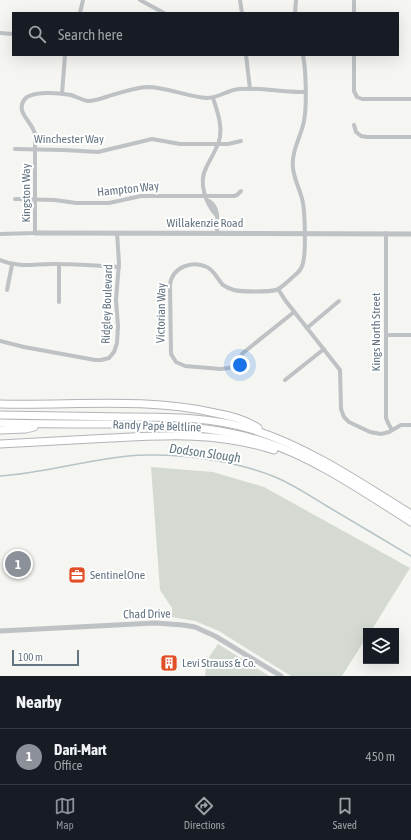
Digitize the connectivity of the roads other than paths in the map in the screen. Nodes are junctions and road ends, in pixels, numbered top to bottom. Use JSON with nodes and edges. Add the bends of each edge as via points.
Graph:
{"nodes":[{"id":1,"x":83,"y":0,"type":"edge"},
{"id":2,"x":140,"y":0,"type":"edge"},
{"id":3,"x":240,"y":0,"type":"edge"},
{"id":4,"x":296,"y":0,"type":"edge"},
{"id":5,"x":354,"y":0,"type":"edge"},
{"id":6,"x":80,"y":12,"type":"edge"},
{"id":7,"x":162,"y":12,"type":"edge"},
{"id":8,"x":242,"y":12,"type":"edge"},
{"id":9,"x":295,"y":12,"type":"edge"},
{"id":10,"x":354,"y":12,"type":"edge"},
{"id":11,"x":0,"y":33,"type":"edge"},
{"id":12,"x":12,"y":34,"type":"edge"},
{"id":13,"x":65,"y":56,"type":"edge"},
{"id":14,"x":246,"y":56,"type":"edge"},
{"id":15,"x":303,"y":56,"type":"edge"},
{"id":16,"x":354,"y":56,"type":"edge"},
{"id":17,"x":250,"y":89,"type":"junction"},
{"id":18,"x":305,"y":92,"type":"junction"},
{"id":19,"x":62,"y":94,"type":"junction"},
{"id":20,"x":20,"y":96,"type":"dead end"},
{"id":21,"x":213,"y":98,"type":"junction"},
{"id":22,"x":411,"y":99,"type":"edge"},
{"id":23,"x":24,"y":100,"type":"junction"},
{"id":24,"x":354,"y":125,"type":"dead end"},
{"id":25,"x":411,"y":137,"type":"edge"},
{"id":26,"x":241,"y":141,"type":"dead end"},
{"id":27,"x":218,"y":144,"type":"junction"},
{"id":28,"x":15,"y":149,"type":"dead end"},
{"id":29,"x":36,"y":149,"type":"junction"},
{"id":30,"x":241,"y":191,"type":"dead end"},
{"id":31,"x":205,"y":196,"type":"junction"},
{"id":32,"x":15,"y":199,"type":"dead end"},
{"id":33,"x":36,"y":199,"type":"junction"},
{"id":34,"x":36,"y":233,"type":"junction"},
{"id":35,"x":117,"y":233,"type":"junction"},
{"id":36,"x":217,"y":233,"type":"junction"},
{"id":37,"x":304,"y":233,"type":"junction"},
{"id":38,"x":386,"y":233,"type":"junction"},
{"id":39,"x":0,"y":234,"type":"edge"},
{"id":40,"x":411,"y":234,"type":"edge"},
{"id":41,"x":0,"y":260,"type":"edge"},
{"id":42,"x":59,"y":264,"type":"junction"},
{"id":43,"x":12,"y":265,"type":"junction"},
{"id":44,"x":119,"y":267,"type":"junction"},
{"id":45,"x":278,"y":288,"type":"junction"},
{"id":46,"x":7,"y":290,"type":"dead end"},
{"id":47,"x":339,"y":301,"type":"dead end"},
{"id":48,"x":59,"y":302,"type":"dead end"},
{"id":49,"x":294,"y":312,"type":"junction"},
{"id":50,"x":307,"y":328,"type":"junction"},
{"id":51,"x":411,"y":334,"type":"edge"},
{"id":52,"x":386,"y":335,"type":"junction"},
{"id":53,"x":0,"y":340,"type":"edge"},
{"id":54,"x":324,"y":350,"type":"junction"},
{"id":55,"x":111,"y":356,"type":"junction"},
{"id":56,"x":115,"y":361,"type":"dead end"},
{"id":57,"x":285,"y":380,"type":"dead end"},
{"id":58,"x":0,"y":400,"type":"edge"},
{"id":59,"x":0,"y":404,"type":"edge"},
{"id":60,"x":20,"y":404,"type":"junction"},
{"id":61,"x":0,"y":415,"type":"edge"},
{"id":62,"x":0,"y":423,"type":"edge"},
{"id":63,"x":45,"y":424,"type":"junction"},
{"id":64,"x":411,"y":425,"type":"edge"},
{"id":65,"x":0,"y":430,"type":"edge"},
{"id":66,"x":392,"y":430,"type":"junction"},
{"id":67,"x":267,"y":435,"type":"junction"},
{"id":68,"x":0,"y":444,"type":"edge"},
{"id":69,"x":369,"y":496,"type":"junction"},
{"id":70,"x":411,"y":514,"type":"edge"},
{"id":71,"x":411,"y":522,"type":"edge"},
{"id":72,"x":0,"y":631,"type":"edge"},
{"id":73,"x":281,"y":676,"type":"edge"}],
"edges":[{"from":1,"to":6,"type":"street"},
{"from":2,"to":7,"type":"street"},
{"from":3,"to":8,"type":"street"},
{"from":4,"to":9,"type":"street"},
{"from":5,"to":10,"type":"street"},
{"from":11,"to":12,"type":"street"},
{"from":13,"to":19,"type":"street"},
{"from":14,"to":17,"type":"street"},
{"from":15,"to":18,"type":"street","name":"Victorian Way"},
{"from":16,"to":22,"type":"street","via":[[356,98]]},
{"from":17,"to":18,"type":"street"},
{"from":17,"to":21,"type":"street","via":[[236,89]]},
{"from":18,"to":37,"type":"street","name":"Victorian Way","via":[[304,120],[292,163],[303,203]]},
{"from":19,"to":21,"type":"street","via":[[92,101],[151,87]]},
{"from":19,"to":23,"type":"street","via":[[34,94]]},
{"from":20,"to":23,"type":"street"},
{"from":21,"to":27,"type":"street","via":[[221,131]]},
{"from":23,"to":29,"type":"street","name":"Kingston Way","via":[[22,111],[35,130]]},
{"from":24,"to":25,"type":"street","via":[[356,132],[364,136]]},
{"from":26,"to":27,"type":"street","name":"Winchester Way"},
{"from":27,"to":29,"type":"street","name":"Winchester Way","via":[[177,144],[152,139],[98,152]]},
{"from":27,"to":31,"type":"street","via":[[203,175]]},
{"from":28,"to":29,"type":"street","name":"Winchester Way"},
{"from":29,"to":33,"type":"street","name":"Kingston Way"},
{"from":30,"to":31,"type":"street","name":"Hampton Way","via":[[236,195]]},
{"from":31,"to":33,"type":"street","name":"Hampton Way","via":[[141,196],[110,203]]},
{"from":31,"to":36,"type":"street","via":[[217,211]]},
{"from":32,"to":33,"type":"street","name":"Hampton Way"},
{"from":33,"to":34,"type":"street","name":"Kingston Way"},
{"from":34,"to":35,"type":"street","name":"Willakenzie Road"},
{"from":34,"to":39,"type":"street","name":"Willakenzie Road"},
{"from":35,"to":36,"type":"street","name":"Willakenzie Road"},
{"from":35,"to":44,"type":"street","name":"Ridgley Boulevard"},
{"from":36,"to":37,"type":"street","name":"Willakenzie Road"},
{"from":37,"to":38,"type":"street","name":"Willakenzie Road"},
{"from":37,"to":45,"type":"street","name":"Victorian Way","via":[[302,267]]},
{"from":38,"to":40,"type":"street","name":"Willakenzie Road"},
{"from":38,"to":52,"type":"street","name":"Kings North Street"},
{"from":41,"to":43,"type":"street"},
{"from":42,"to":43,"type":"street"},
{"from":42,"to":44,"type":"street"},
{"from":42,"to":48,"type":"street"},
{"from":43,"to":46,"type":"street"},
{"from":44,"to":55,"type":"street","name":"Ridgley Boulevard","via":[[116,300],[117,340]]},
{"from":45,"to":49,"type":"street"},
{"from":45,"to":49,"type":"street","name":"Victorian Way","via":[[271,291],[234,290],[222,284],[214,272],[206,267],[192,265],[178,269],[172,276],[170,285],[170,348],[173,357],[185,366],[229,368],[243,353]]},
{"from":47,"to":50,"type":"street"},
{"from":49,"to":50,"type":"street"},
{"from":50,"to":54,"type":"street"},
{"from":51,"to":52,"type":"street"},
{"from":52,"to":66,"type":"street","name":"Kings North Street","via":[[386,418]]},
{"from":53,"to":55,"type":"street","name":"Ridgley Boulevard","via":[[95,360],[104,360]]},
{"from":54,"to":57,"type":"street"},
{"from":54,"to":66,"type":"street","via":[[340,370],[341,406],[344,417],[353,425],[375,434],[384,434]]},
{"from":55,"to":56,"type":"street"},
{"from":58,"to":60,"type":"highway"},
{"from":59,"to":60,"type":"highway"},
{"from":60,"to":67,"type":"highway","via":[[176,406],[233,417]]},
{"from":61,"to":67,"type":"highway","name":"Randy Papé Beltline","via":[[181,417],[231,424]]},
{"from":62,"to":63,"type":"highway","name":"Randy Papé Beltline"},
{"from":63,"to":65,"type":"highway","via":[[26,429]]},
{"from":63,"to":69,"type":"highway","name":"Randy Papé Beltline","via":[[173,425],[224,431],[284,449],[332,472]]},
{"from":64,"to":66,"type":"street","via":[[403,425]]},
{"from":67,"to":70,"type":"highway","name":"Randy Papé Beltline","via":[[318,458]]},
{"from":68,"to":69,"type":"highway","via":[[148,436],[221,437],[284,453]]},
{"from":69,"to":71,"type":"highway","name":"Randy Papé Beltline"},
{"from":72,"to":73,"type":"street","name":"Chad Drive","via":[[155,623],[183,625],[195,627],[215,636]]}]}
